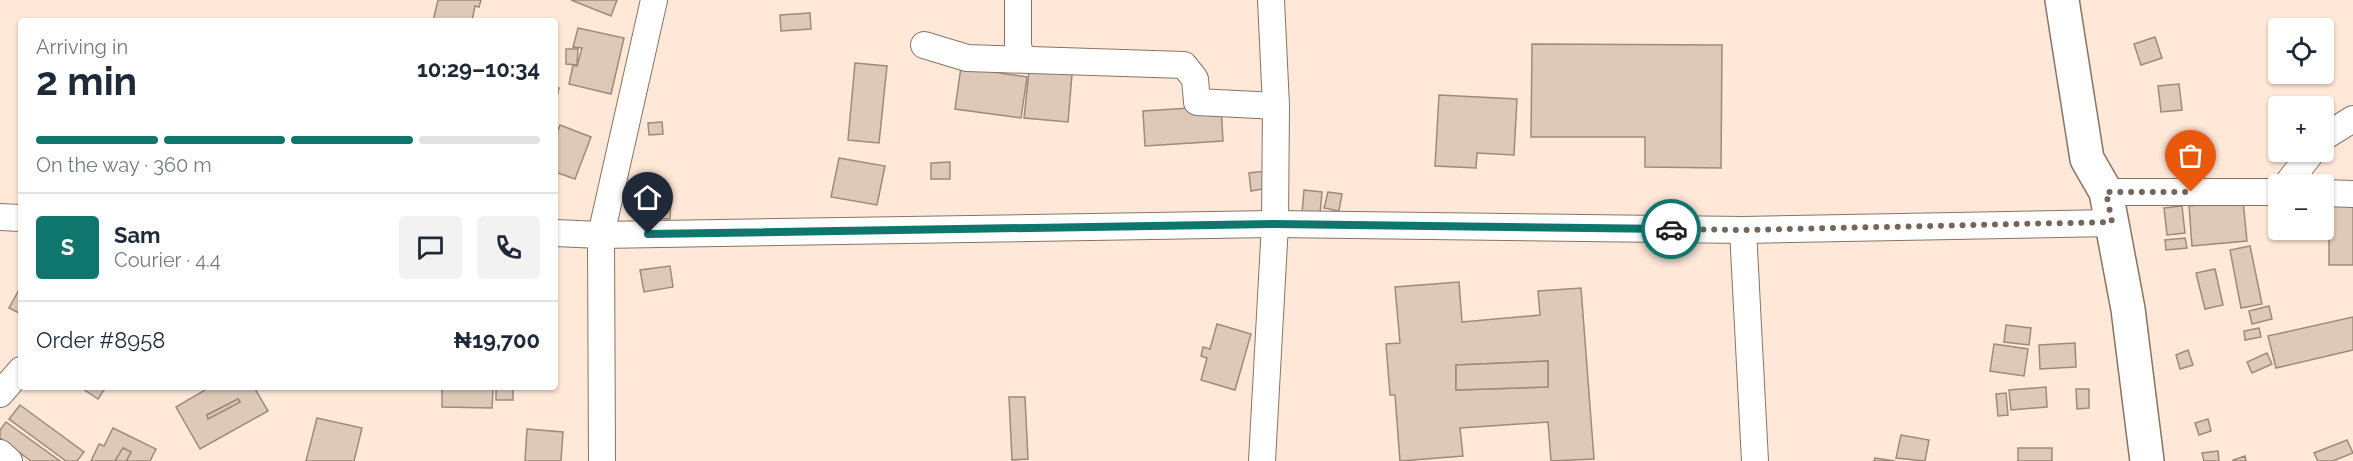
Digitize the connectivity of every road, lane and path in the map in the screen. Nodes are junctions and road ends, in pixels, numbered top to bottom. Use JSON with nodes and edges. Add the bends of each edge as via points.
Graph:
{"nodes":[{"id":1,"x":654,"y":0,"type":"edge"},
{"id":2,"x":1018,"y":0,"type":"edge"},
{"id":3,"x":1271,"y":0,"type":"edge"},
{"id":4,"x":2062,"y":0,"type":"edge"},
{"id":5,"x":924,"y":45,"type":"dead end"},
{"id":6,"x":1021,"y":59,"type":"junction"},
{"id":7,"x":1276,"y":106,"type":"junction"},
{"id":8,"x":2353,"y":119,"type":"edge"},
{"id":9,"x":2334,"y":131,"type":"edge"},
{"id":10,"x":2304,"y":162,"type":"edge"},
{"id":11,"x":2295,"y":174,"type":"edge"},
{"id":12,"x":2268,"y":193,"type":"edge"},
{"id":13,"x":2334,"y":193,"type":"edge"},
{"id":14,"x":2353,"y":194,"type":"edge"},
{"id":15,"x":2109,"y":207,"type":"junction"},
{"id":16,"x":0,"y":217,"type":"edge"},
{"id":17,"x":18,"y":218,"type":"edge"},
{"id":18,"x":1275,"y":224,"type":"junction"},
{"id":19,"x":1743,"y":230,"type":"junction"},
{"id":20,"x":558,"y":234,"type":"edge"},
{"id":21,"x":601,"y":235,"type":"junction"},
{"id":22,"x":18,"y":373,"type":"edge"},
{"id":23,"x":0,"y":394,"type":"edge"},
{"id":24,"x":0,"y":453,"type":"edge"},
{"id":25,"x":9,"y":461,"type":"edge"},
{"id":26,"x":602,"y":461,"type":"edge"},
{"id":27,"x":1262,"y":461,"type":"edge"},
{"id":28,"x":1755,"y":461,"type":"edge"},
{"id":29,"x":2147,"y":461,"type":"edge"}],
"edges":[{"from":1,"to":21,"type":"street"},
{"from":2,"to":6,"type":"street"},
{"from":3,"to":7,"type":"street"},
{"from":4,"to":15,"type":"main road","via":[[2087,159]]},
{"from":5,"to":6,"type":"street","via":[[967,58]]},
{"from":6,"to":7,"type":"street","via":[[1184,65],[1195,79],[1197,102]]},
{"from":7,"to":18,"type":"street"},
{"from":8,"to":9,"type":"street"},
{"from":10,"to":11,"type":"street"},
{"from":12,"to":15,"type":"street"},
{"from":13,"to":14,"type":"street"},
{"from":15,"to":19,"type":"street"},
{"from":15,"to":29,"type":"main road","via":[[2128,309]]},
{"from":16,"to":17,"type":"street"},
{"from":18,"to":19,"type":"street"},
{"from":18,"to":21,"type":"street"},
{"from":18,"to":27,"type":"street"},
{"from":19,"to":28,"type":"street"},
{"from":20,"to":21,"type":"street"},
{"from":21,"to":26,"type":"street"},
{"from":22,"to":23,"type":"street"},
{"from":24,"to":25,"type":"street"}]}
